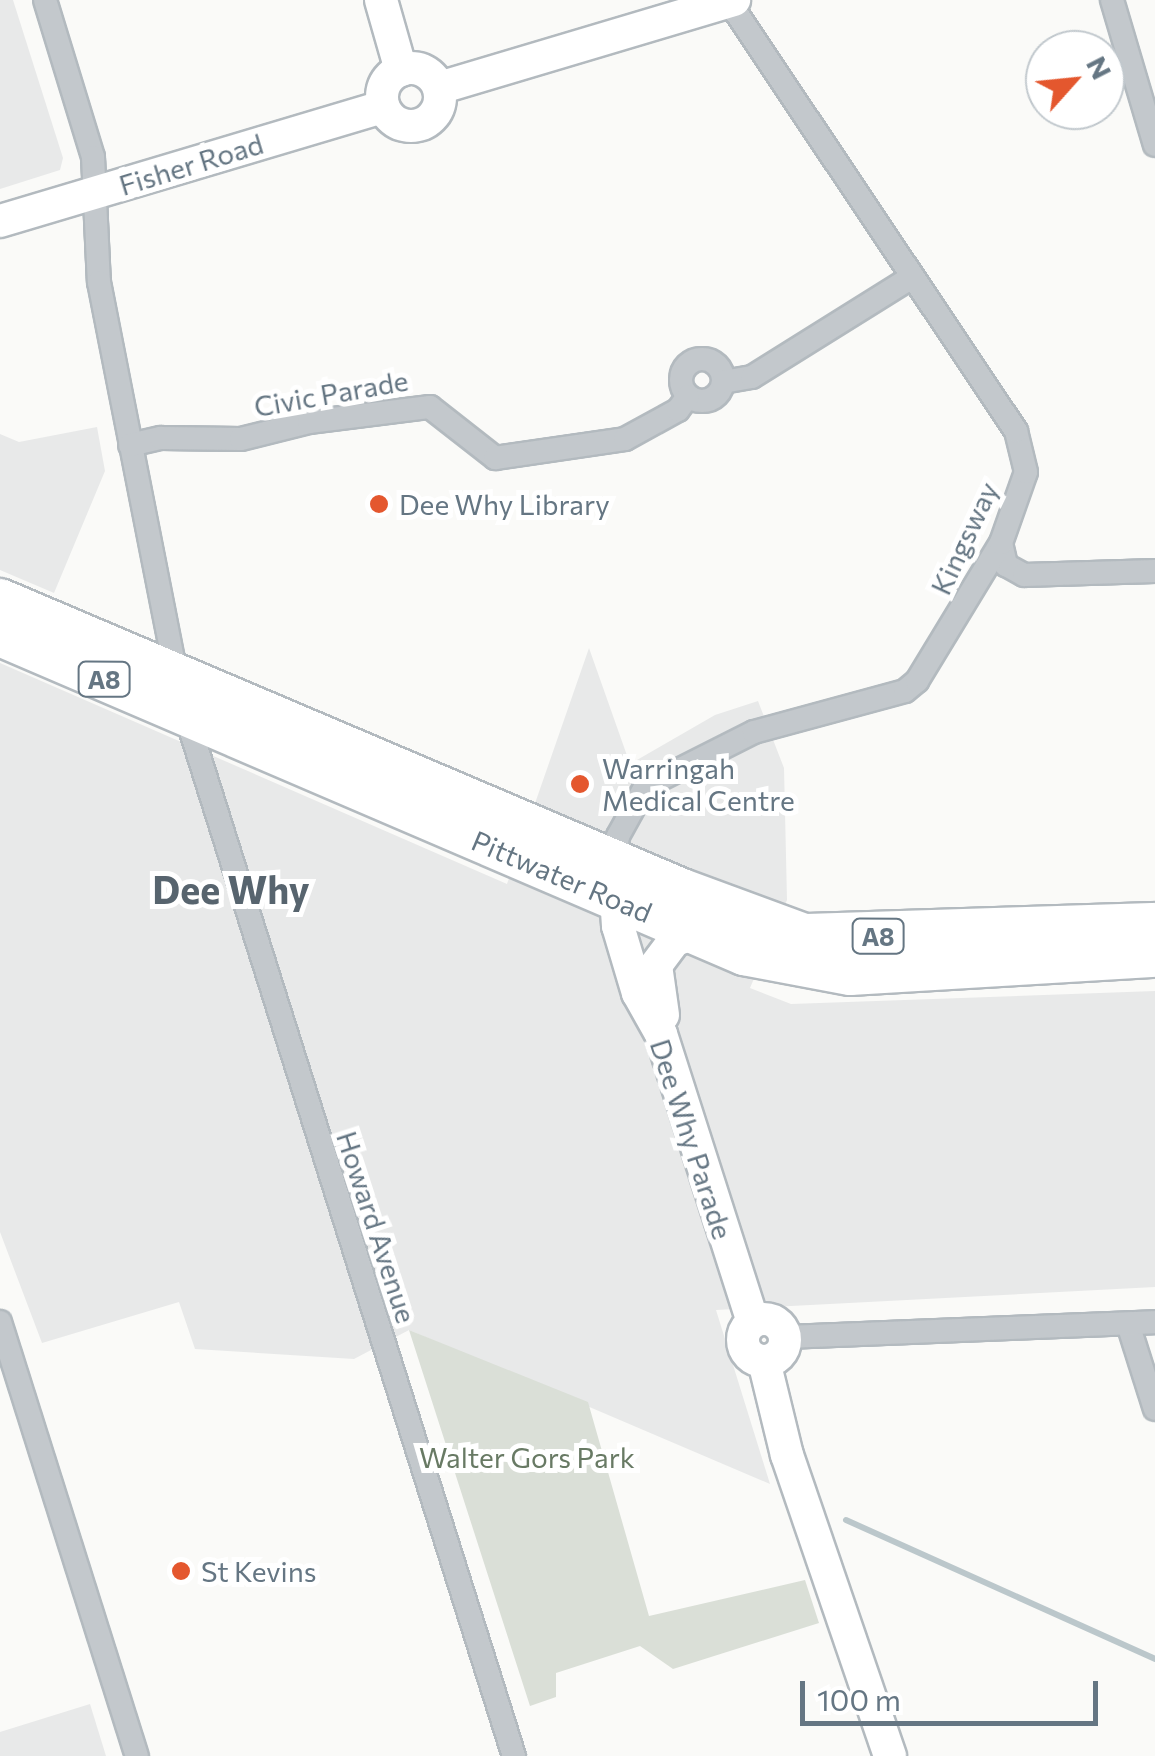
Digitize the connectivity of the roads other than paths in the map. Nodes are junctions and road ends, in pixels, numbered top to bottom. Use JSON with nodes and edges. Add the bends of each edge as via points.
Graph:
{"nodes":[{"id":1,"x":44,"y":0,"type":"edge"},
{"id":2,"x":381,"y":0,"type":"edge"},
{"id":3,"x":1112,"y":0,"type":"edge"},
{"id":4,"x":732,"y":1,"type":"edge"},
{"id":5,"x":402,"y":70,"type":"junction"},
{"id":6,"x":438,"y":88,"type":"junction"},
{"id":7,"x":382,"y":106,"type":"junction"},
{"id":8,"x":1155,"y":146,"type":"edge"},
{"id":9,"x":94,"y":194,"type":"junction"},
{"id":10,"x":0,"y":222,"type":"edge"},
{"id":11,"x":912,"y":277,"type":"junction"},
{"id":12,"x":723,"y":382,"type":"junction"},
{"id":13,"x":688,"y":396,"type":"junction"},
{"id":14,"x":130,"y":445,"type":"junction"},
{"id":15,"x":1001,"y":542,"type":"junction"},
{"id":16,"x":1155,"y":571,"type":"edge"},
{"id":17,"x":0,"y":600,"type":"edge"},
{"id":18,"x":0,"y":635,"type":"edge"},
{"id":19,"x":175,"y":672,"type":"junction"},
{"id":20,"x":186,"y":714,"type":"junction"},
{"id":21,"x":615,"y":881,"type":"junction"},
{"id":22,"x":1155,"y":924,"type":"edge"},
{"id":23,"x":695,"y":934,"type":"junction"},
{"id":24,"x":1155,"y":956,"type":"edge"},
{"id":25,"x":661,"y":1034,"type":"junction"},
{"id":26,"x":0,"y":1322,"type":"edge"},
{"id":27,"x":1155,"y":1322,"type":"edge"},
{"id":28,"x":1128,"y":1324,"type":"junction"},
{"id":29,"x":774,"y":1349,"type":"junction"},
{"id":30,"x":1155,"y":1410,"type":"edge"},
{"id":31,"x":136,"y":1756,"type":"edge"},
{"id":32,"x":514,"y":1756,"type":"edge"},
{"id":33,"x":890,"y":1756,"type":"edge"}],
"edges":[{"from":1,"to":9,"type":"street","name":"Howard Avenue","via":[[93,157]]},
{"from":2,"to":5,"type":"main road"},
{"from":3,"to":8,"type":"street"},
{"from":4,"to":6,"type":"main road"},
{"from":4,"to":11,"type":"street","name":"Kingsway"},
{"from":5,"to":6,"type":"main road","via":[[428,74]]},
{"from":5,"to":7,"type":"main road","via":[[387,80]]},
{"from":6,"to":7,"type":"main road","via":[[435,114],[420,126],[394,122]]},
{"from":7,"to":9,"type":"main road","name":"Fisher Road"},
{"from":9,"to":10,"type":"main road","name":"Fisher Road"},
{"from":9,"to":14,"type":"street","name":"Howard Avenue","via":[[98,282]]},
{"from":11,"to":12,"type":"street","via":[[752,377]]},
{"from":11,"to":15,"type":"street","name":"Kingsway","via":[[1022,445],[1026,472]]},
{"from":12,"to":13,"type":"street","via":[[707,401]]},
{"from":12,"to":13,"type":"street","via":[[717,364],[694,360],[681,373]]},
{"from":13,"to":14,"type":"street","name":"Civic Parade","via":[[678,410],[626,439],[495,458],[430,407],[309,422],[240,439],[161,438]]},
{"from":14,"to":19,"type":"street","name":"Howard Avenue"},
{"from":15,"to":16,"type":"street","via":[[1006,564],[1024,575]]},
{"from":15,"to":21,"type":"street","name":"Kingsway","via":[[905,691],[754,732],[645,786],[618,836]]},
{"from":17,"to":19,"type":"highway","name":"Pittwater Road","number":"A8"},
{"from":18,"to":20,"type":"highway","name":"Pittwater Road","number":"A8"},
{"from":19,"to":20,"type":"street","name":"Howard Avenue"},
{"from":19,"to":21,"type":"highway","name":"Pittwater Road","number":"A8"},
{"from":20,"to":21,"type":"highway","name":"Pittwater Road","number":"A8"},
{"from":20,"to":32,"type":"street","name":"Howard Avenue"},
{"from":21,"to":22,"type":"highway","name":"Pittwater Road","number":"A8","via":[[826,938]]},
{"from":21,"to":23,"type":"highway","name":"Pittwater Road","number":"A8"},
{"from":21,"to":25,"type":"main road","name":"Dee Why Parade","via":[[646,1017]]},
{"from":23,"to":24,"type":"highway","name":"Pittwater Road","number":"A8","via":[[760,958],[850,974]]},
{"from":23,"to":25,"type":"main road","via":[[675,940],[656,965]]},
{"from":25,"to":29,"type":"main road","name":"Dee Why Parade","via":[[753,1322],[744,1346]]},
{"from":26,"to":31,"type":"street"},
{"from":27,"to":28,"type":"street"},
{"from":28,"to":29,"type":"street"},
{"from":28,"to":30,"type":"street"},
{"from":29,"to":33,"type":"main road","via":[[787,1455]]}]}
